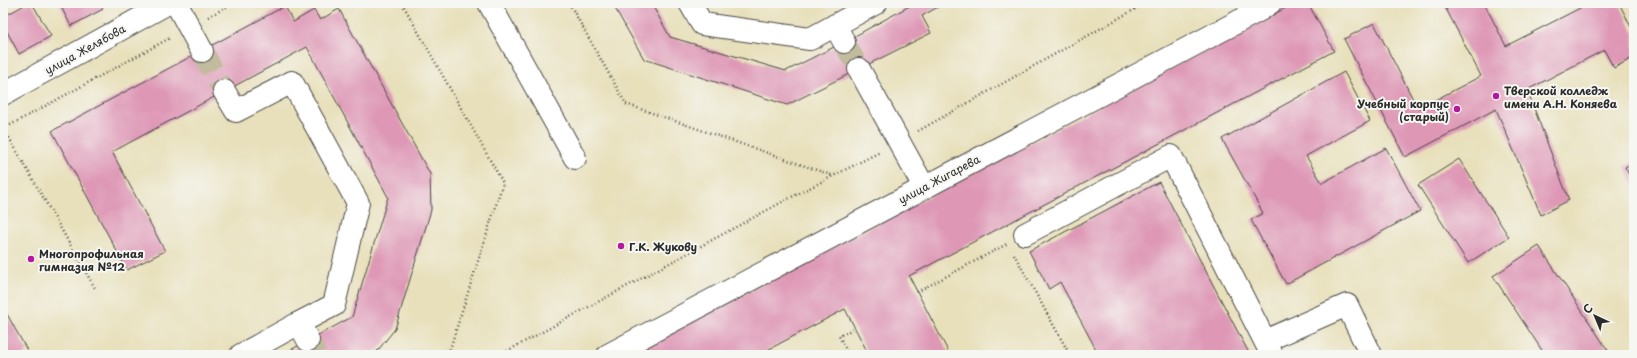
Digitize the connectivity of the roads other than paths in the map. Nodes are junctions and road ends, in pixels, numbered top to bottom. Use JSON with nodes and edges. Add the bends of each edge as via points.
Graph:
{"nodes":[{"id":1,"x":168,"y":3,"type":"edge"},
{"id":2,"x":176,"y":3,"type":"edge"},
{"id":3,"x":489,"y":3,"type":"edge"},
{"id":4,"x":690,"y":3,"type":"edge"},
{"id":5,"x":876,"y":3,"type":"edge"},
{"id":6,"x":1270,"y":3,"type":"edge"},
{"id":7,"x":202,"y":51,"type":"tunnel mouth"},
{"id":8,"x":859,"y":69,"type":"tunnel mouth"},
{"id":9,"x":224,"y":91,"type":"tunnel mouth"},
{"id":10,"x":3,"y":94,"type":"edge"},
{"id":11,"x":576,"y":158,"type":"dead end"},
{"id":12,"x":924,"y":187,"type":"junction"},
{"id":13,"x":1024,"y":234,"type":"dead end"},
{"id":14,"x":1268,"y":348,"type":"edge"},
{"id":15,"x":241,"y":355,"type":"edge"},
{"id":16,"x":608,"y":355,"type":"edge"},
{"id":17,"x":1371,"y":355,"type":"edge"}],
"edges":[{"from":1,"to":10,"type":"street","name":"улица Желябова"},
{"from":2,"to":7,"type":"street"},
{"from":3,"to":11,"type":"street"},
{"from":4,"to":5,"type":"street","via":[[702,24],[810,39],[840,34]]},
{"from":6,"to":12,"type":"street","name":"улица Жигарева"},
{"from":8,"to":12,"type":"street"},
{"from":9,"to":15,"type":"street","via":[[236,111],[292,82],[358,203],[334,305],[304,332]]},
{"from":12,"to":16,"type":"street","name":"улица Жигарева"},
{"from":13,"to":14,"type":"street","via":[[1171,156]]},
{"from":14,"to":17,"type":"street","via":[[1347,305]]}]}
